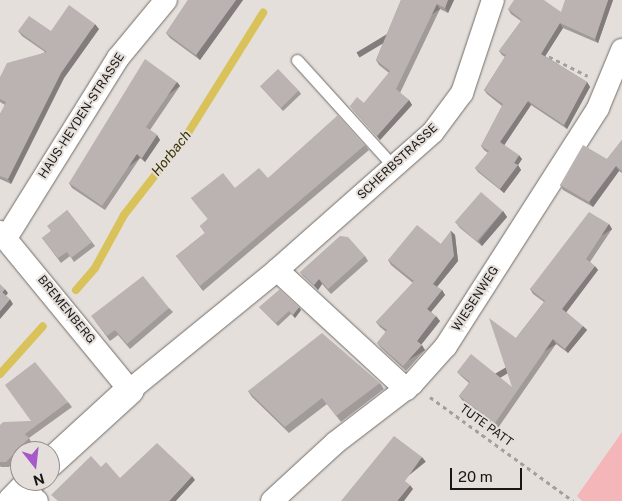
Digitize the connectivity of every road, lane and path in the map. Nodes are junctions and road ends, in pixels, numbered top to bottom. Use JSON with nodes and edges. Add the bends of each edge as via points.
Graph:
{"nodes":[{"id":1,"x":166,"y":0,"type":"edge"},
{"id":2,"x":493,"y":0,"type":"edge"},
{"id":3,"x":537,"y":50,"type":"edge"},
{"id":4,"x":622,"y":50,"type":"edge"},
{"id":5,"x":296,"y":60,"type":"dead end"},
{"id":6,"x":607,"y":85,"type":"junction"},
{"id":7,"x":395,"y":168,"type":"junction"},
{"id":8,"x":3,"y":235,"type":"edge"},
{"id":9,"x":277,"y":270,"type":"junction"},
{"id":10,"x":409,"y":386,"type":"junction"},
{"id":11,"x":130,"y":390,"type":"junction"},
{"id":12,"x":60,"y":455,"type":"edge"},
{"id":13,"x":272,"y":501,"type":"edge"},
{"id":14,"x":573,"y":501,"type":"edge"}],
"edges":[{"from":1,"to":8,"type":"street","name":"HAUS-HEYDEN-STRASSE","via":[[118,58]]},
{"from":2,"to":7,"type":"street","name":"SCHERBSTRASSE","via":[[462,93],[433,132]]},
{"from":3,"to":6,"type":"path"},
{"from":4,"to":6,"type":"street","name":"WIESENWEG"},
{"from":5,"to":7,"type":"lane"},
{"from":6,"to":10,"type":"street","name":"WIESENWEG","via":[[598,108],[446,346]]},
{"from":7,"to":9,"type":"street","name":"SCHERBSTRASSE"},
{"from":8,"to":11,"type":"street","name":"BREMENBERG"},
{"from":9,"to":10,"type":"street"},
{"from":9,"to":11,"type":"street","name":"SCHERBSTRASSE"},
{"from":10,"to":13,"type":"street","name":"WIESENWEG"},
{"from":10,"to":14,"type":"path","name":"TUTE PATT"},
{"from":11,"to":12,"type":"street","name":"SCHERBSTRASSE"}]}
